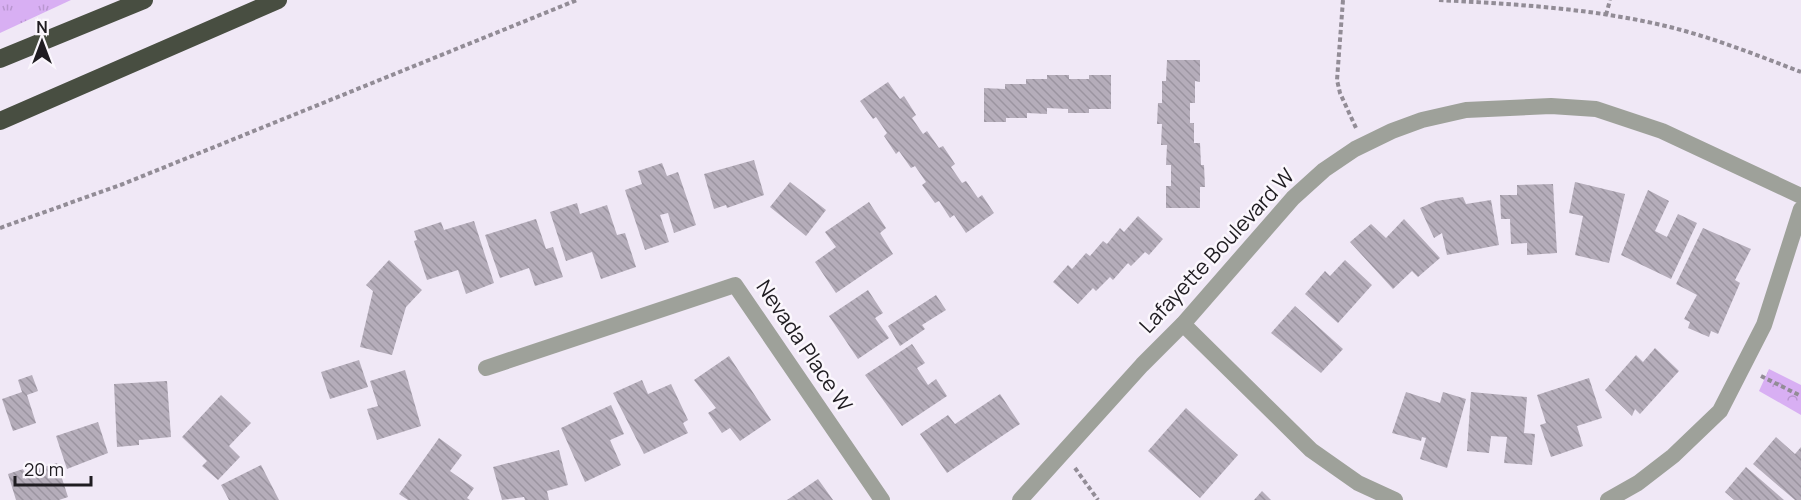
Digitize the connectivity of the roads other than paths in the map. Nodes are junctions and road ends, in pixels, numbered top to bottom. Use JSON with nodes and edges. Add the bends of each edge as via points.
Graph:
{"nodes":[{"id":1,"x":278,"y":0,"type":"edge"},
{"id":2,"x":138,"y":3,"type":"edge"},
{"id":3,"x":0,"y":59,"type":"edge"},
{"id":4,"x":0,"y":121,"type":"edge"},
{"id":5,"x":1801,"y":196,"type":"edge"},
{"id":6,"x":1801,"y":209,"type":"edge"},
{"id":7,"x":1183,"y":324,"type":"junction"},
{"id":8,"x":486,"y":368,"type":"dead end"},
{"id":9,"x":882,"y":500,"type":"edge"},
{"id":10,"x":1020,"y":500,"type":"edge"},
{"id":11,"x":1395,"y":500,"type":"edge"},
{"id":12,"x":1608,"y":500,"type":"edge"}],
"edges":[{"from":1,"to":4,"type":"highway"},
{"from":2,"to":3,"type":"highway"},
{"from":5,"to":7,"type":"street","name":"Lafayette Boulevard W","via":[[1662,131],[1596,109],[1551,106],[1466,110],[1422,120],[1364,145],[1324,170],[1293,198]]},
{"from":6,"to":12,"type":"street","via":[[1764,325],[1720,411],[1673,456]]},
{"from":7,"to":10,"type":"street","name":"Lafayette Boulevard W"},
{"from":7,"to":11,"type":"street","via":[[1311,450],[1358,483]]},
{"from":8,"to":9,"type":"street","name":"Nevada Place W","via":[[735,285]]}]}
